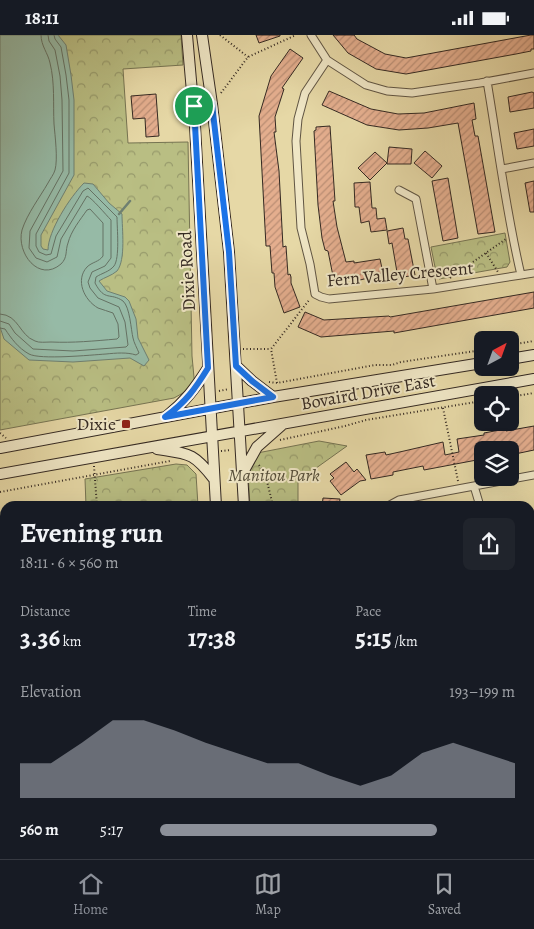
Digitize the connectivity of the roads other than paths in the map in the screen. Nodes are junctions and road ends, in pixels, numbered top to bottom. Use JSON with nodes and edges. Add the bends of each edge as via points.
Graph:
{"nodes":[{"id":1,"x":187,"y":35,"type":"edge"},
{"id":2,"x":202,"y":35,"type":"edge"},
{"id":3,"x":311,"y":35,"type":"edge"},
{"id":4,"x":328,"y":60,"type":"junction"},
{"id":5,"x":534,"y":73,"type":"edge"},
{"id":6,"x":487,"y":81,"type":"junction"},
{"id":7,"x":212,"y":104,"type":"junction"},
{"id":8,"x":194,"y":106,"type":"junction"},
{"id":9,"x":534,"y":163,"type":"edge"},
{"id":10,"x":502,"y":169,"type":"junction"},
{"id":11,"x":399,"y":190,"type":"dead end"},
{"id":12,"x":534,"y":273,"type":"edge"},
{"id":13,"x":521,"y":275,"type":"junction"},
{"id":14,"x":434,"y":289,"type":"junction"},
{"id":15,"x":534,"y":355,"type":"edge"},
{"id":16,"x":519,"y":358,"type":"edge"},
{"id":17,"x":474,"y":364,"type":"edge"},
{"id":18,"x":236,"y":366,"type":"junction"},
{"id":19,"x":208,"y":368,"type":"junction"},
{"id":20,"x":534,"y":379,"type":"edge"},
{"id":21,"x":273,"y":397,"type":"junction"},
{"id":22,"x":237,"y":403,"type":"junction"},
{"id":23,"x":210,"y":409,"type":"junction"},
{"id":24,"x":165,"y":417,"type":"junction"},
{"id":25,"x":285,"y":422,"type":"junction"},
{"id":26,"x":239,"y":430,"type":"junction"},
{"id":27,"x":212,"y":436,"type":"junction"},
{"id":28,"x":148,"y":447,"type":"junction"},
{"id":29,"x":0,"y":448,"type":"edge"},
{"id":30,"x":0,"y":474,"type":"edge"},
{"id":31,"x":242,"y":475,"type":"junction"},
{"id":32,"x":534,"y":475,"type":"edge"},
{"id":33,"x":519,"y":478,"type":"edge"},
{"id":34,"x":215,"y":480,"type":"junction"},
{"id":35,"x":474,"y":486,"type":"joint"},
{"id":36,"x":216,"y":501,"type":"edge"},
{"id":37,"x":244,"y":501,"type":"edge"},
{"id":38,"x":397,"y":501,"type":"edge"},
{"id":39,"x":478,"y":501,"type":"edge"},
{"id":40,"x":0,"y":828,"type":"edge"},
{"id":41,"x":0,"y":833,"type":"edge"}],
"edges":[{"from":1,"to":8,"type":"main road","name":"Dixie Road"},
{"from":2,"to":7,"type":"main road"},
{"from":3,"to":4,"type":"street"},
{"from":4,"to":6,"type":"street","via":[[366,85],[387,91],[412,93]]},
{"from":4,"to":14,"type":"street","name":"Fern Valley Crescent","via":[[305,93],[296,141],[301,228],[314,293],[329,299]]},
{"from":5,"to":6,"type":"street"},
{"from":6,"to":10,"type":"street"},
{"from":7,"to":8,"type":"main road"},
{"from":7,"to":18,"type":"main road","via":[[229,252]]},
{"from":8,"to":19,"type":"main road","name":"Dixie Road"},
{"from":9,"to":10,"type":"street"},
{"from":10,"to":13,"type":"street"},
{"from":11,"to":14,"type":"street","via":[[416,199]]},
{"from":12,"to":13,"type":"street","name":"Fern Valley Crescent"},
{"from":13,"to":14,"type":"street","name":"Fern Valley Crescent"},
{"from":15,"to":16,"type":"main road"},
{"from":17,"to":21,"type":"main road","name":"Bovaird Drive East"},
{"from":18,"to":21,"type":"main road"},
{"from":18,"to":22,"type":"main road"},
{"from":19,"to":23,"type":"main road","name":"Dixie Road"},
{"from":19,"to":24,"type":"main road","via":[[193,392]]},
{"from":20,"to":25,"type":"main road","name":"Bovaird Drive East"},
{"from":21,"to":22,"type":"main road","name":"Bovaird Drive East"},
{"from":22,"to":23,"type":"main road","name":"Bovaird Drive East"},
{"from":22,"to":26,"type":"main road"},
{"from":23,"to":24,"type":"main road","name":"Bovaird Drive East"},
{"from":23,"to":27,"type":"main road","name":"Dixie Road"},
{"from":24,"to":29,"type":"main road","name":"Bovaird Drive East"},
{"from":25,"to":26,"type":"main road","name":"Bovaird Drive East"},
{"from":25,"to":31,"type":"main road","via":[[257,447]]},
{"from":26,"to":27,"type":"main road","name":"Bovaird Drive East"},
{"from":26,"to":31,"type":"main road"},
{"from":27,"to":28,"type":"main road","name":"Bovaird Drive East"},
{"from":27,"to":34,"type":"main road","name":"Dixie Road"},
{"from":28,"to":30,"type":"main road","name":"Bovaird Drive East"},
{"from":28,"to":34,"type":"main road","via":[[196,457]]},
{"from":31,"to":37,"type":"main road"},
{"from":32,"to":33,"type":"street"},
{"from":34,"to":36,"type":"main road","name":"Dixie Road"},
{"from":35,"to":38,"type":"street"},
{"from":35,"to":39,"type":"street"},
{"from":40,"to":41,"type":"street"}]}
